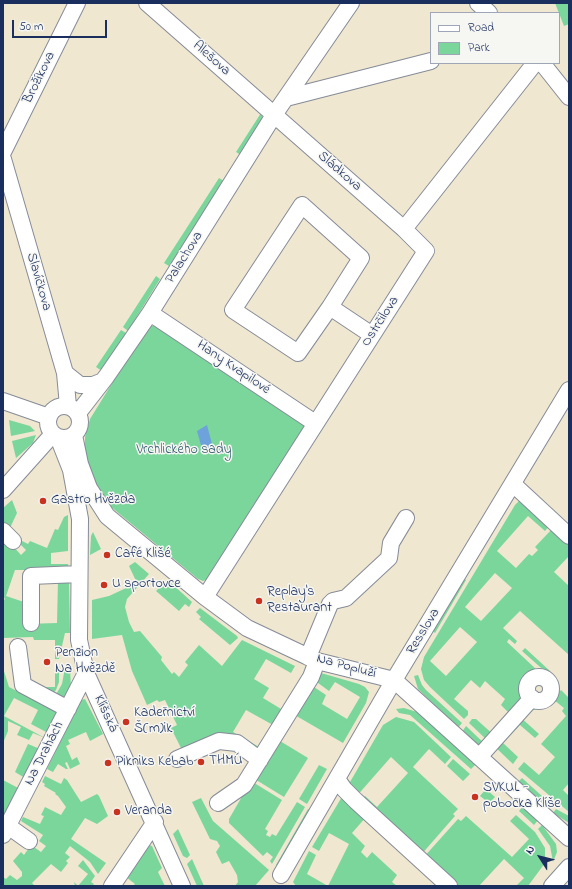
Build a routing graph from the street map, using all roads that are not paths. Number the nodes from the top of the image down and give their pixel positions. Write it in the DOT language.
graph roads {
  1 [pos="77,3"];
  2 [pos="147,3"];
  3 [pos="351,3"];
  4 [pos="478,3"];
  5 [pos="488,12"];
  6 [pos="430,61"];
  7 [pos="534,64"];
  8 [pos="543,64"];
  9 [pos="569,97"];
  10 [pos="286,98"];
  11 [pos="274,115"];
  12 [pos="3,152"];
  13 [pos="3,159"];
  14 [pos="404,229"];
  15 [pos="330,307"];
  16 [pos="150,313"];
  17 [pos="372,335"];
  18 [pos="65,373"];
  19 [pos="103,381"];
  20 [pos="569,390"];
  21 [pos="3,401"];
  22 [pos="73,409"];
  23 [pos="49,417"];
  24 [pos="315,423"];
  25 [pos="62,435"];
  26 [pos="513,484"];
  27 [pos="3,490"];
  28 [pos="108,516"];
  29 [pos="406,518"];
  30 [pos="80,520"];
  31 [pos="569,536"];
  32 [pos="79,574"];
  33 [pos="205,597"];
  34 [pos="31,623"];
  35 [pos="18,647"];
  36 [pos="313,659"];
  37 [pos="86,673"];
  38 [pos="394,680"];
  39 [pos="532,698"];
  40 [pos="68,709"];
  41 [pos="479,756"];
  42 [pos="177,759"];
  43 [pos="260,760"];
  44 [pos="337,779"];
  45 [pos="218,803"];
  46 [pos="155,822"];
  47 [pos="8,827"];
  48 [pos="29,836"];
  49 [pos="569,838"];
  50 [pos="569,867"];
  51 [pos="281,875"];
  52 [pos="112,886"];
  53 [pos="182,886"];
  54 [pos="449,886"];
  55 [pos="552,886"];
  1 -- 12 [label="street, Brožíkova"];
  2 -- 11 [label="street, Alešova"];
  3 -- 10 [label="street, Palachova"];
  4 -- 5 [label="street"];
  6 -- 10 [label="street"];
  7 -- 14 [label="street"];
  8 -- 9 [label="street"];
  10 -- 11 [label="street, Palachova"];
  11 -- 14 [label="street, Sládkova"];
  11 -- 16 [label="street, Palachova"];
  13 -- 18 [label="street, Slavíčkova"];
  14 -- 17 [label="street, Ostrčilova"];
  15 -- 15 [label="street"];
  15 -- 17 [label="street"];
  16 -- 19 [label="street, Palachova"];
  16 -- 24 [label="street, Hany Kvapilové"];
  17 -- 24 [label="street, Ostrčilova"];
  18 -- 19 [label="street"];
  18 -- 22 [label="street, Slavíčkova"];
  19 -- 22 [label="street, Palachova"];
  20 -- 26 [label="street, Resslova"];
  21 -- 23 [label="street"];
  22 -- 23 [label="street"];
  22 -- 25 [label="street"];
  23 -- 25 [label="street"];
  24 -- 33 [label="street, Ostrčilova"];
  25 -- 27 [label="street"];
  25 -- 28 [label="street, Na Popluží"];
  25 -- 30 [label="street, Klíšská"];
  26 -- 31 [label="street"];
  26 -- 38 [label="street, Resslova"];
  28 -- 30 [label="street, Na Popluží"];
  28 -- 33 [label="street, Na Popluží"];
  29 -- 36 [label="street"];
  30 -- 32 [label="street, Klíšská"];
  32 -- 34 [label="street"];
  32 -- 37 [label="street, Klíšská"];
  33 -- 36 [label="street, Na Popluží"];
  35 -- 40 [label="street"];
  36 -- 38 [label="street, Na Popluží"];
  36 -- 43 [label="street"];
  37 -- 40 [label="street, Na Drahách"];
  37 -- 46 [label="street, Klíšská"];
  38 -- 41 [label="street, Na Popluží"];
  38 -- 44 [label="street, Resslova"];
  39 -- 41 [label="street"];
  40 -- 47 [label="street, Na Drahách"];
  41 -- 49 [label="street, Na Popluží"];
  42 -- 43 [label="street"];
  43 -- 45 [label="street"];
  44 -- 51 [label="street, Resslova"];
  44 -- 54 [label="street"];
  46 -- 52 [label="street"];
  46 -- 53 [label="street, Klíšská"];
  47 -- 48 [label="street"];
  50 -- 55 [label="street"];
}
